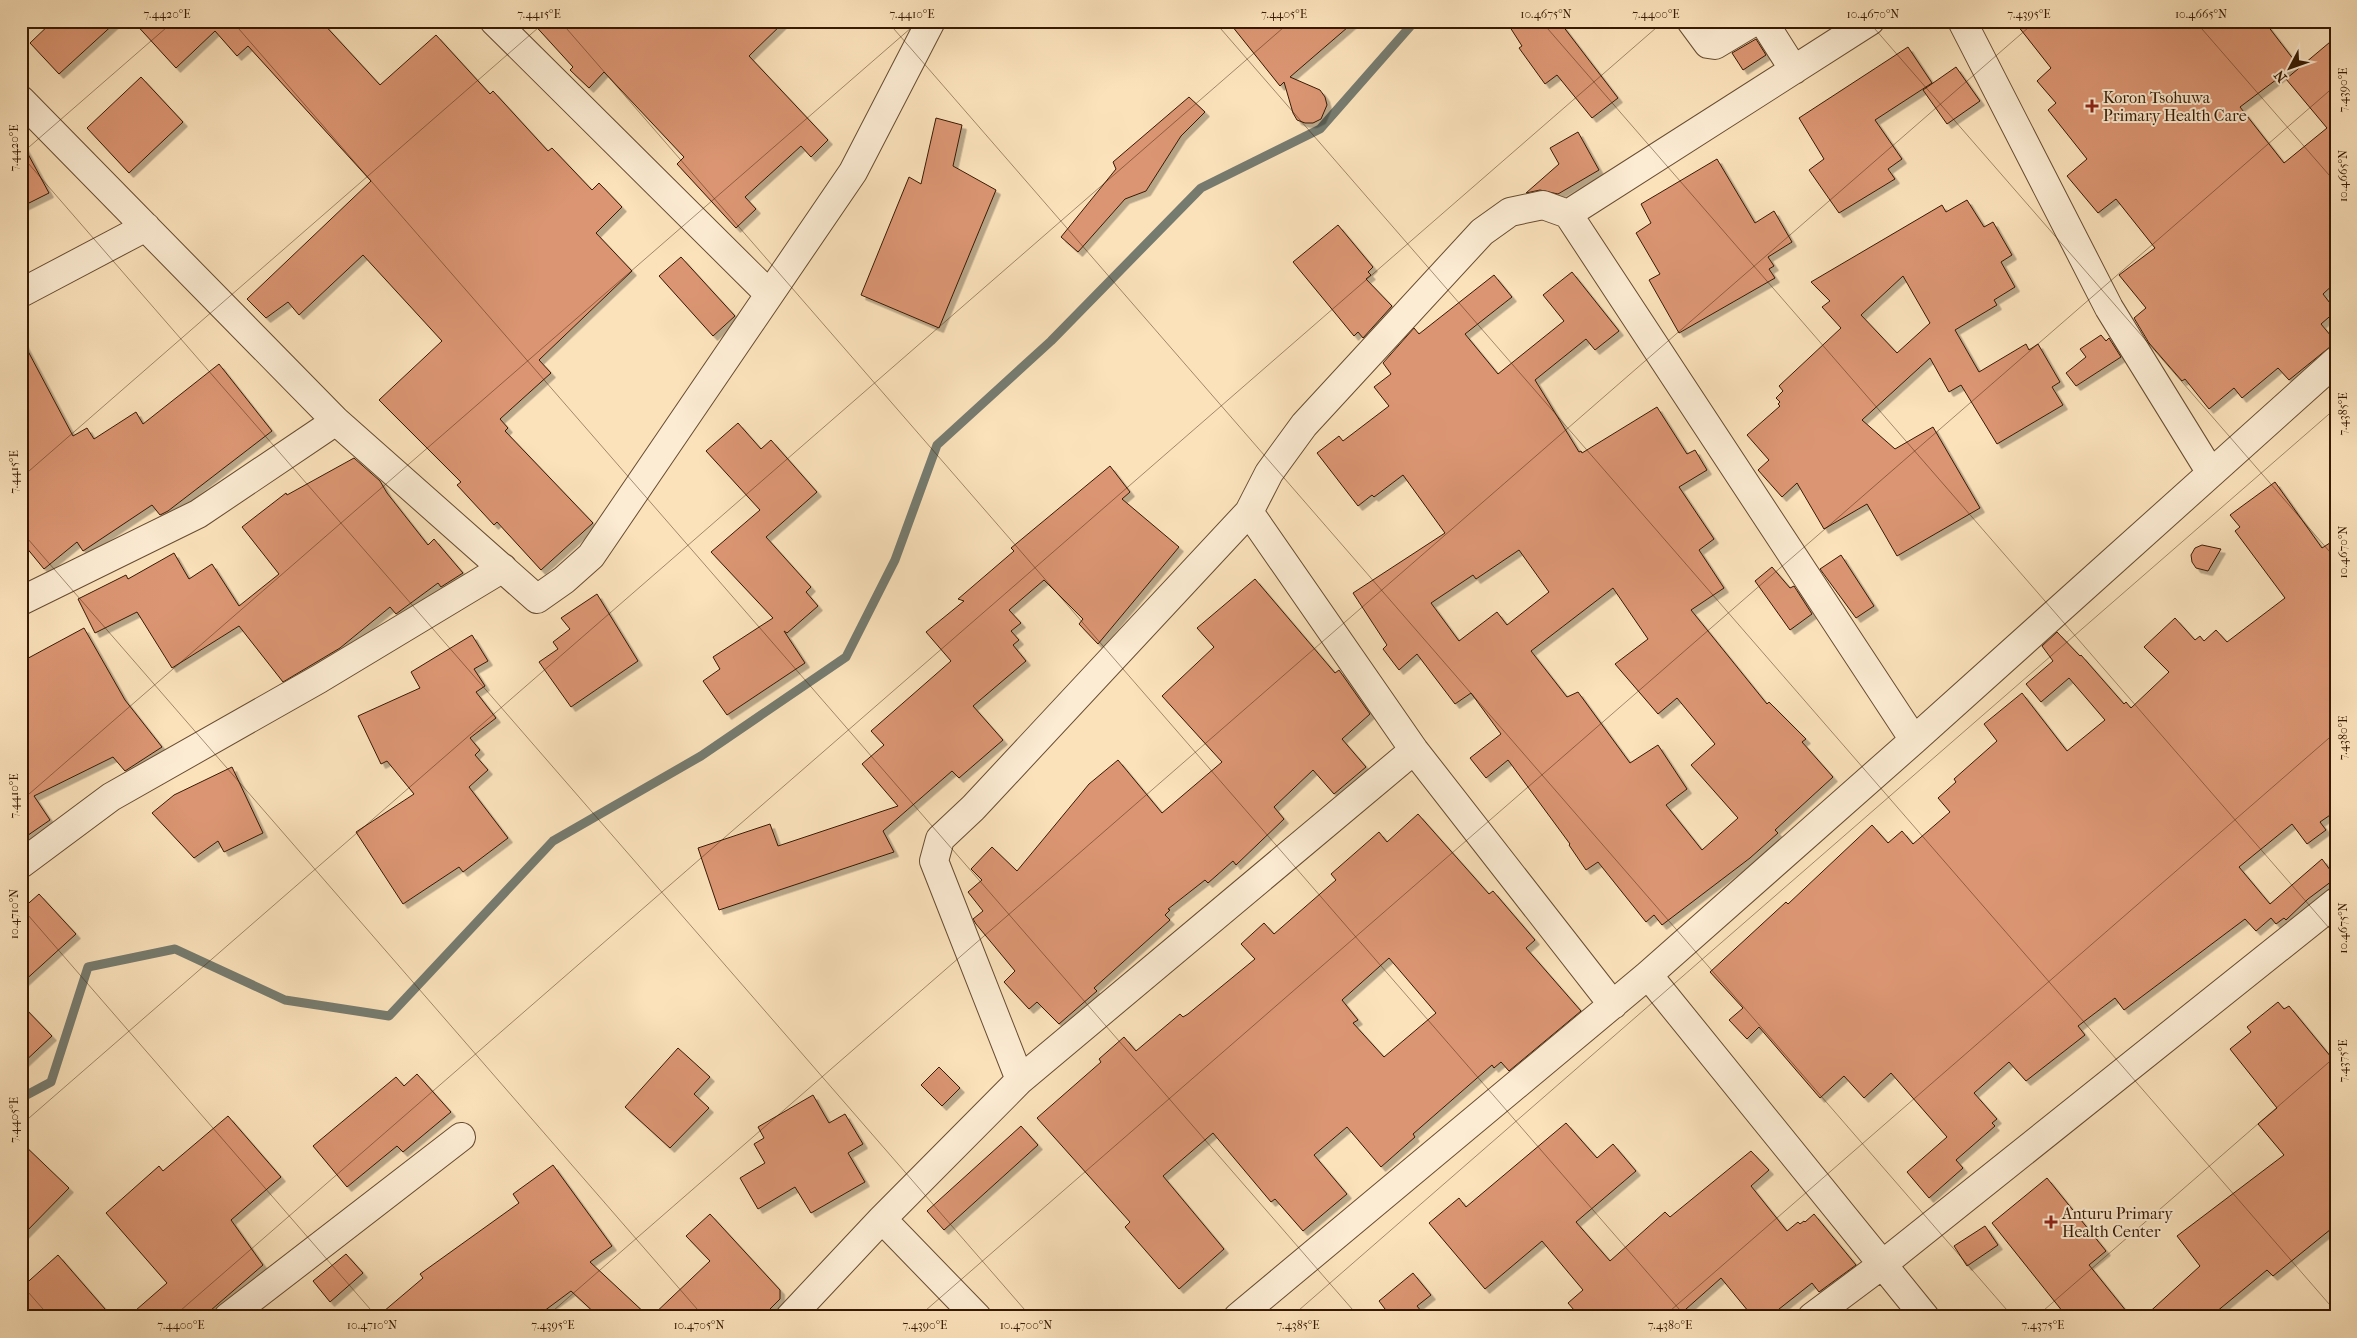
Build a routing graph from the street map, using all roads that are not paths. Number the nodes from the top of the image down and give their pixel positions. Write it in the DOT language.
graph roads {
  1 [pos="494,21"];
  2 [pos="931,21"];
  3 [pos="1691,21"];
  4 [pos="1755,21"];
  5 [pos="1763,21"];
  6 [pos="1870,21"];
  7 [pos="1962,21"];
  8 [pos="1794,70"];
  9 [pos="21,100"];
  10 [pos="1568,214"];
  11 [pos="146,227"];
  12 [pos="21,293"];
  13 [pos="769,294"];
  14 [pos="2336,361"];
  15 [pos="336,421"];
  16 [pos="2211,473"];
  17 [pos="1249,512"];
  18 [pos="502,568"];
  19 [pos="21,602"];
  20 [pos="1914,740"];
  21 [pos="1414,750"];
  22 [pos="21,864"];
  23 [pos="2336,902"];
  24 [pos="1648,975"];
  25 [pos="1612,1005"];
  26 [pos="1020,1080"];
  27 [pos="461,1137"];
  28 [pos="882,1219"];
  29 [pos="1883,1264"];
  30 [pos="228,1317"];
  31 [pos="790,1317"];
  32 [pos="977,1317"];
  33 [pos="1238,1317"];
  34 [pos="1812,1317"];
  35 [pos="1925,1317"];
  1 -- 13 [label="street"];
  2 -- 13 [label="street"];
  3 -- 4 [label="street"];
  5 -- 8 [label="street"];
  6 -- 8 [label="street"];
  7 -- 16 [label="street"];
  8 -- 10 [label="street"];
  9 -- 11 [label="street"];
  10 -- 17 [label="street"];
  10 -- 20 [label="street"];
  11 -- 12 [label="street"];
  11 -- 15 [label="street"];
  13 -- 18 [label="street"];
  14 -- 16 [label="street"];
  15 -- 18 [label="street"];
  15 -- 19 [label="street"];
  16 -- 20 [label="street"];
  17 -- 21 [label="street"];
  17 -- 26 [label="street"];
  18 -- 22 [label="street"];
  20 -- 24 [label="street"];
  21 -- 25 [label="street"];
  21 -- 26 [label="street"];
  23 -- 29 [label="street"];
  24 -- 25 [label="street"];
  24 -- 29 [label="street"];
  25 -- 33 [label="street"];
  26 -- 28 [label="street"];
  27 -- 30 [label="street"];
  28 -- 31 [label="street"];
  28 -- 32 [label="street"];
  29 -- 34 [label="street"];
  29 -- 35 [label="street"];
}
